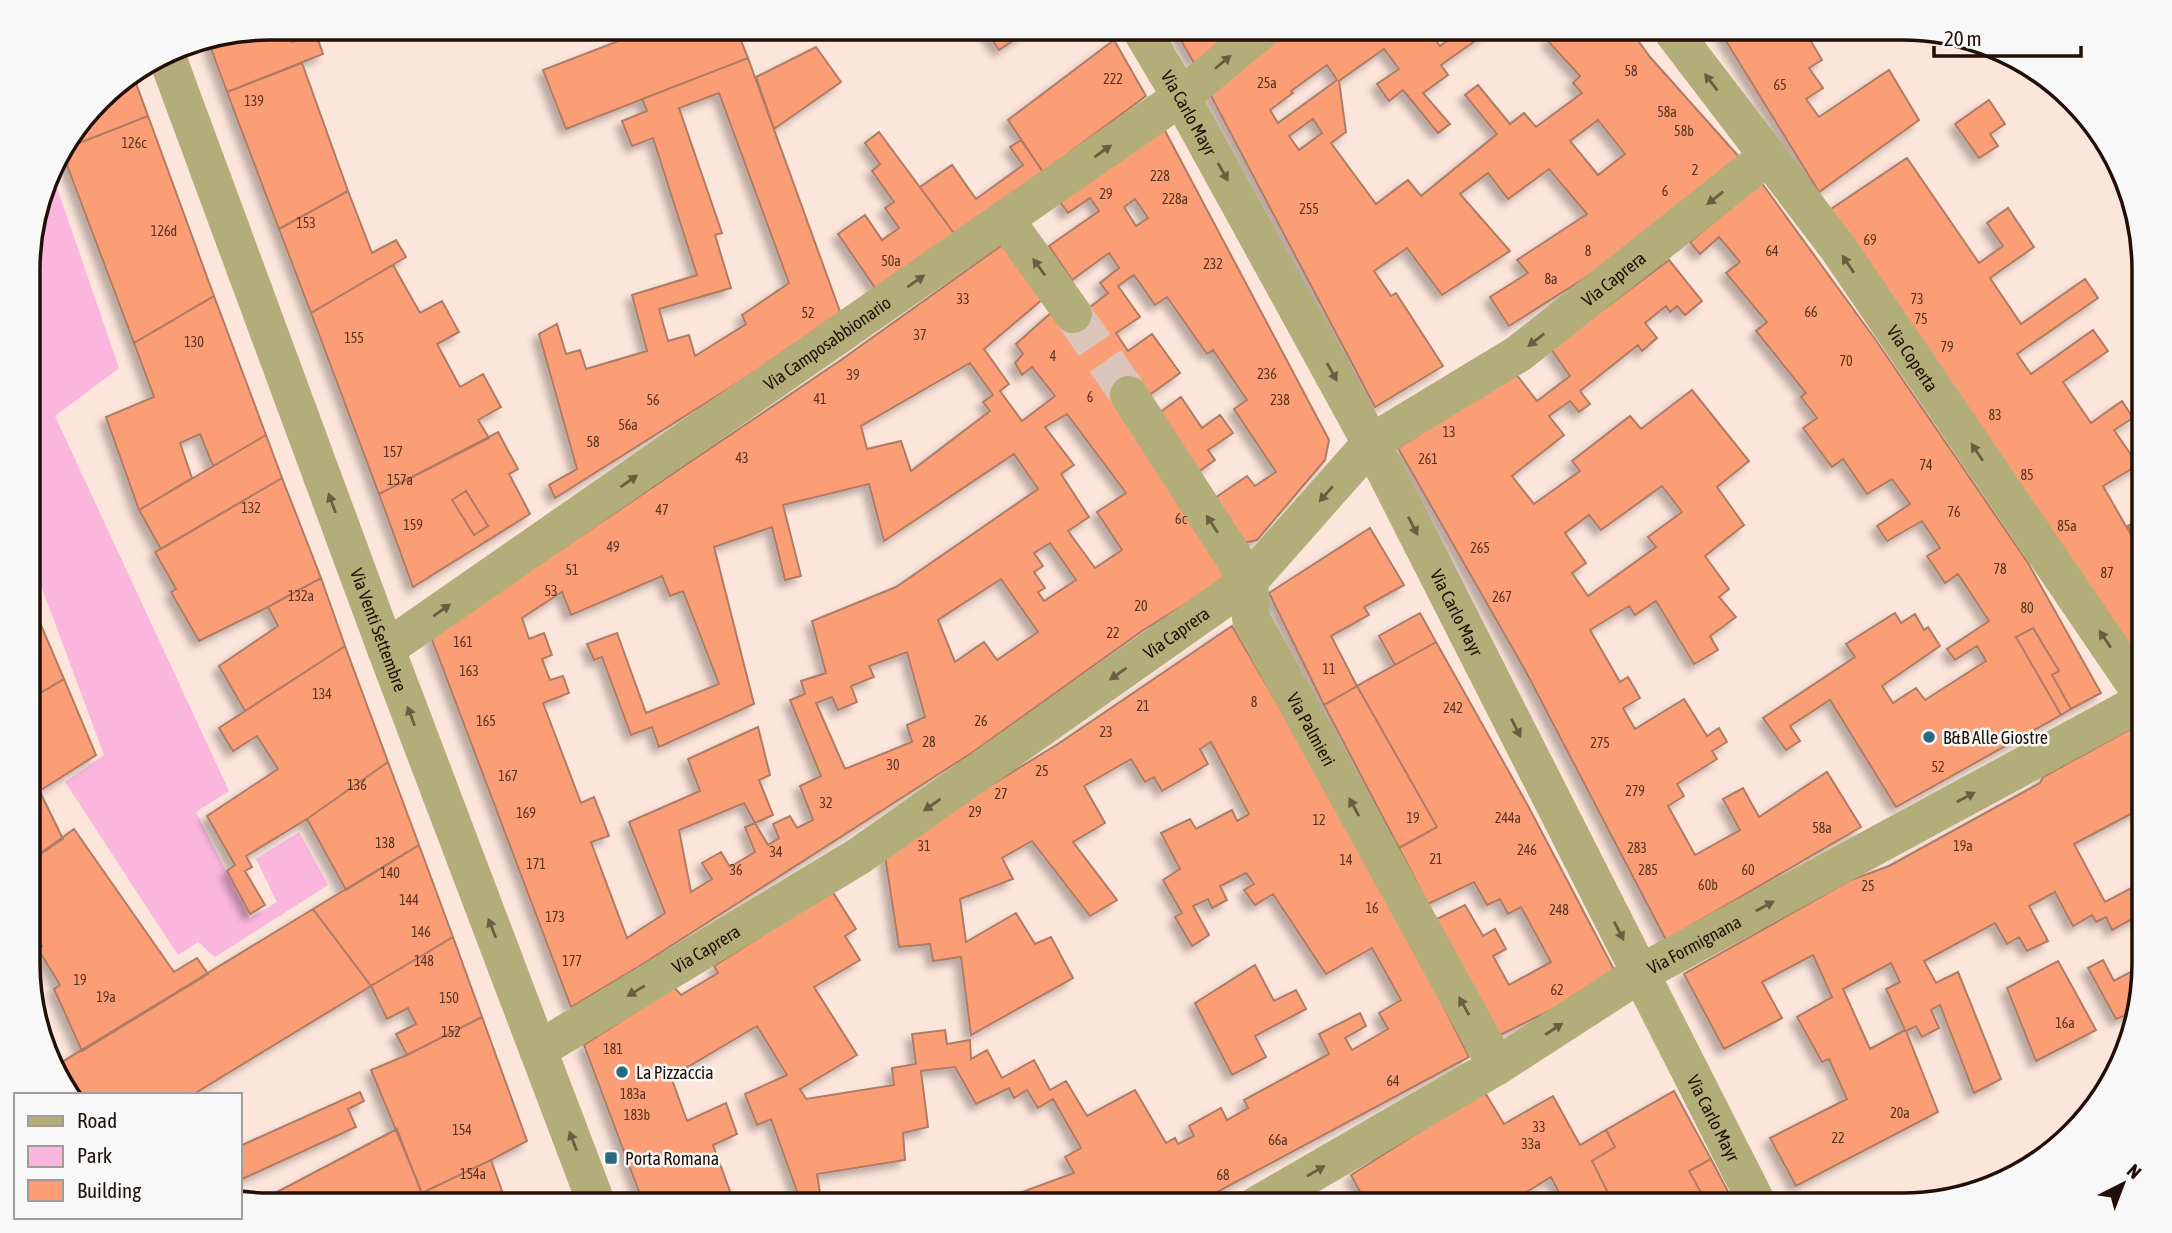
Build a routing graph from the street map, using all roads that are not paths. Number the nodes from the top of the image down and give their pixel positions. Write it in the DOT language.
graph roads {
  1 [pos="1147,40"];
  2 [pos="1249,40"];
  3 [pos="1679,40"];
  4 [pos="170,64"];
  5 [pos="1181,97"];
  6 [pos="1768,156"];
  7 [pos="1005,219"];
  8 [pos="1073,314"];
  9 [pos="1129,394"];
  10 [pos="1371,443"];
  11 [pos="1249,581"];
  12 [pos="386,649"];
  13 [pos="2131,678"];
  14 [pos="2131,708"];
  15 [pos="1641,973"];
  16 [pos="538,1050"];
  17 [pos="1497,1066"];
  18 [pos="1279,1192"];
  19 [pos="1751,1192"];
  20 [pos="592,1193"];
  1 -- 5 [label="street, Via Carlo Mayr"];
  5 -- 2 [label="street, Via Camposabbionario, one-way"];
  6 -- 3 [label="street, Via Coperta, one-way"];
  12 -- 4 [label="street, Via Venti Settembre, one-way"];
  7 -- 5 [label="street, Via Camposabbionario, one-way"];
  5 -- 10 [label="street, Via Carlo Mayr, one-way"];
  6 -- 10 [label="street, Via Caprera, one-way"];
  13 -- 6 [label="street, Via Coperta, one-way"];
  8 -- 7 [label="street, one-way"];
  12 -- 7 [label="street, Via Camposabbionario, one-way"];
  11 -- 9 [label="street, Via Palmieri, one-way"];
  10 -- 11 [label="street, Via Caprera, one-way"];
  10 -- 15 [label="street, Via Carlo Mayr, one-way"];
  11 -- 16 [label="street, Via Caprera, one-way"];
  17 -- 11 [label="street, Via Palmieri, one-way"];
  16 -- 12 [label="street, Via Venti Settembre, one-way"];
  15 -- 14 [label="street, Via Formignana, one-way"];
  17 -- 15 [label="street, Via Formignana, one-way"];
  15 -- 19 [label="street, Via Carlo Mayr"];
  20 -- 16 [label="street, Via Venti Settembre, one-way"];
  18 -- 17 [label="street, Via Formignana, one-way"];
}
